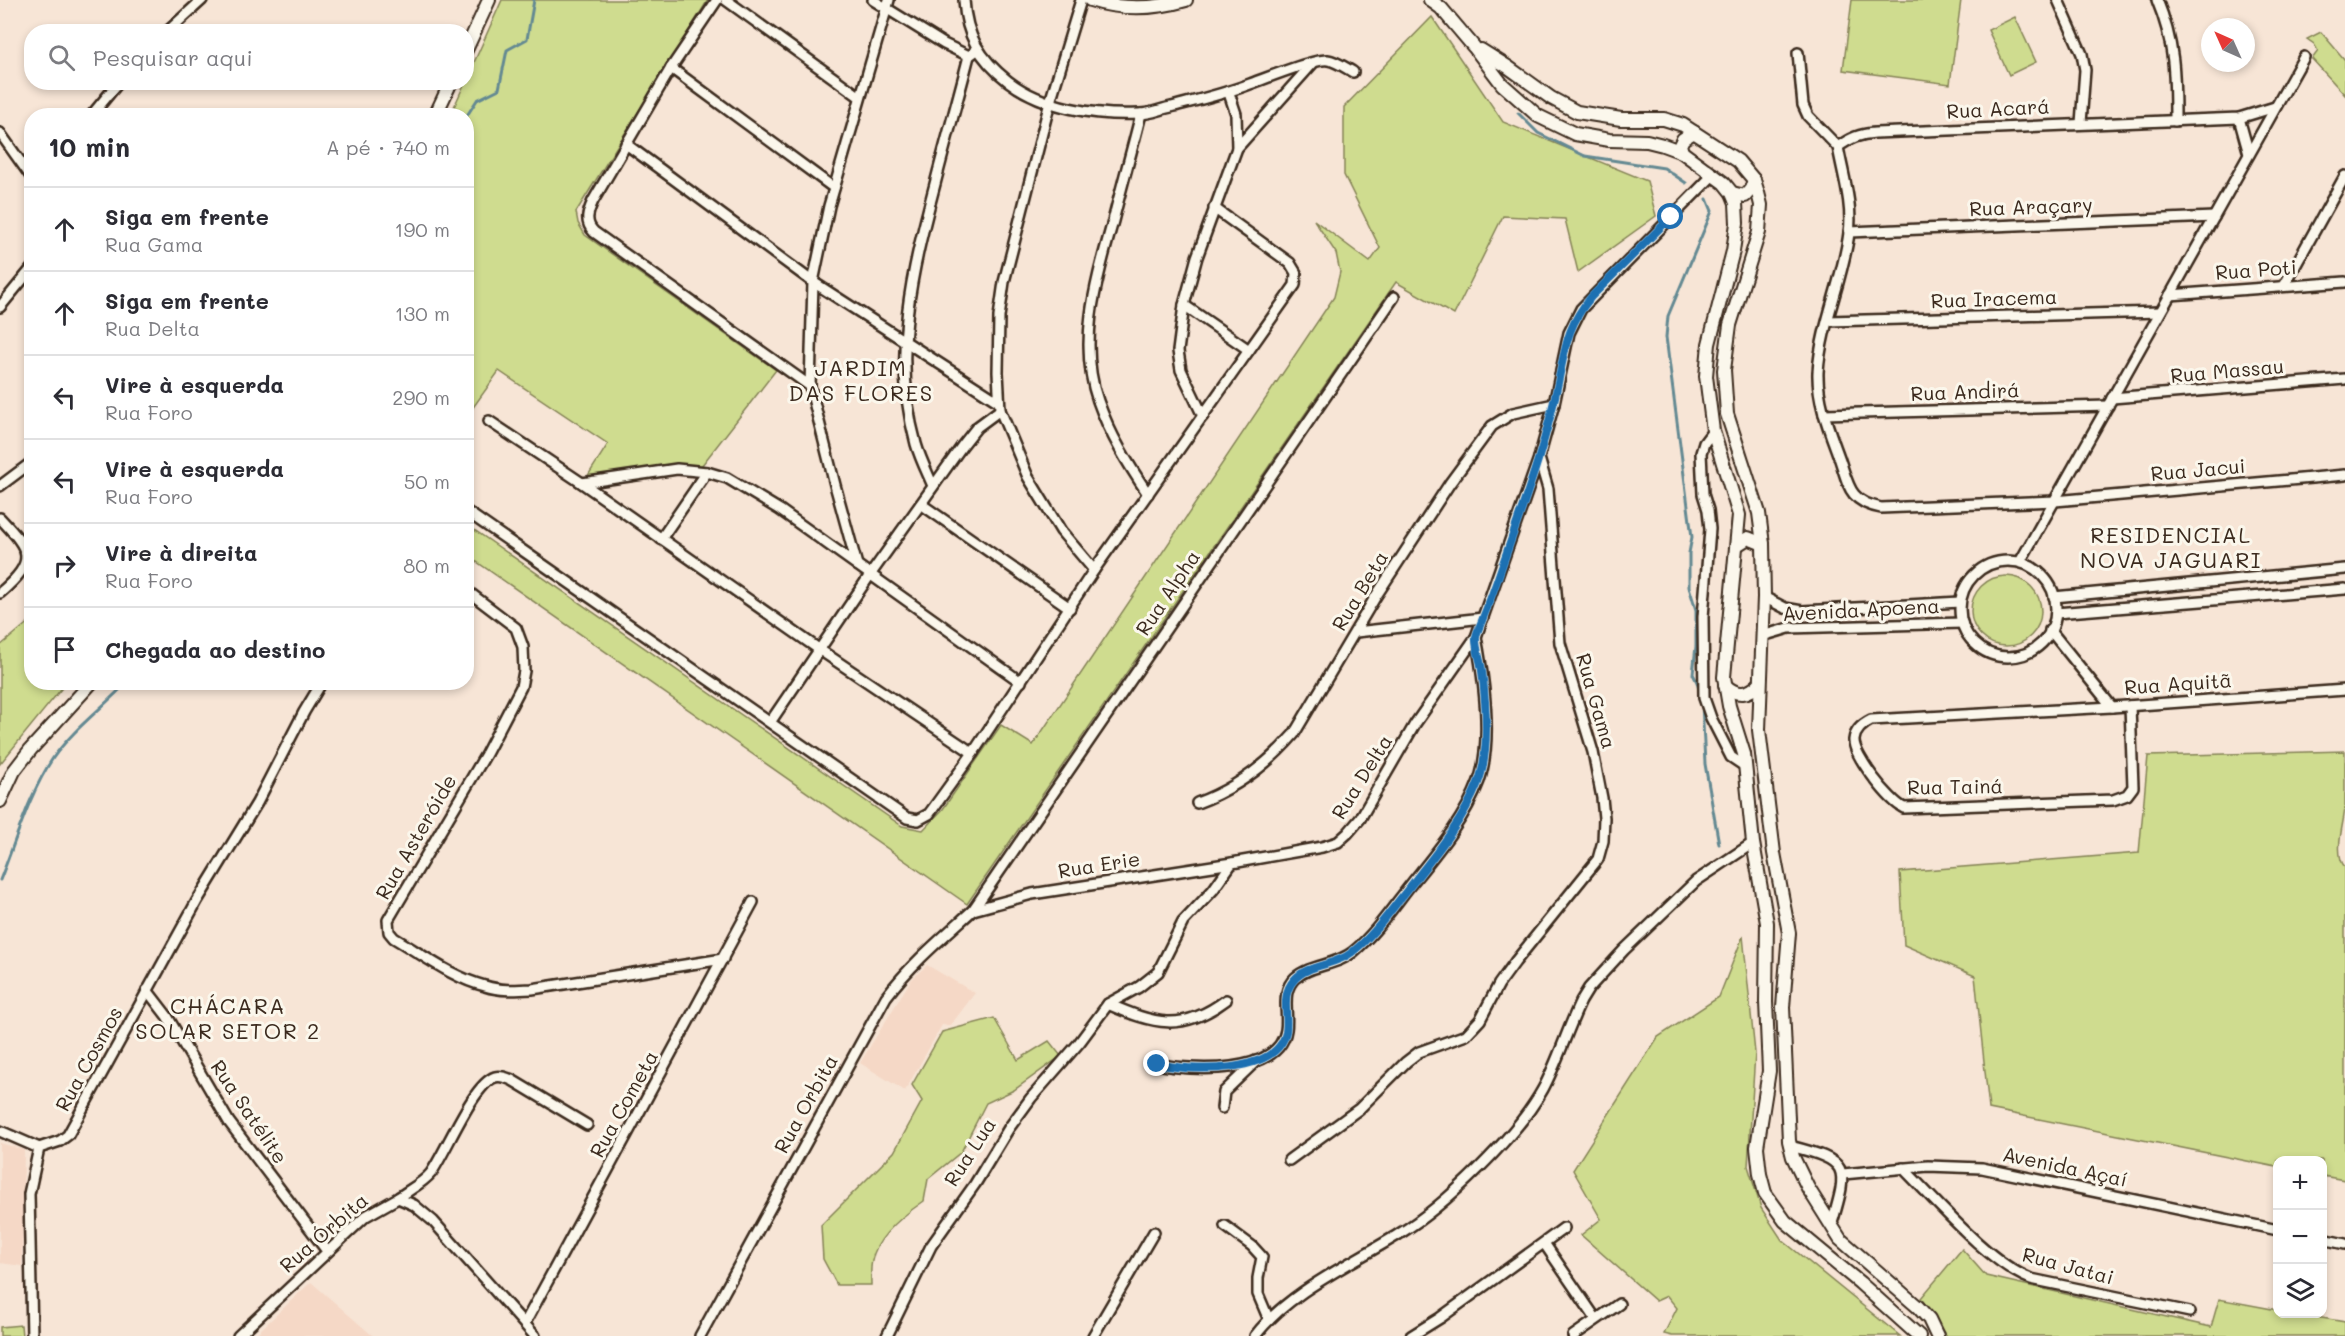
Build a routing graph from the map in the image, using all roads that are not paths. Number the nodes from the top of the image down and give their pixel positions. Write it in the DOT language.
graph roads {
  1 [pos="202,0"];
  2 [pos="489,0"];
  3 [pos="717,0"];
  4 [pos="726,0"];
  5 [pos="873,0"];
  6 [pos="964,0"];
  7 [pos="1081,0"];
  8 [pos="1090,0"];
  9 [pos="1153,0"];
  10 [pos="1186,0"];
  11 [pos="1430,0"];
  12 [pos="2058,0"];
  13 [pos="2157,0"];
  14 [pos="888,5"];
  15 [pos="1139,7"];
  16 [pos="176,24"];
  17 [pos="474,33"];
  18 [pos="1474,46"];
  19 [pos="973,53"];
  20 [pos="1798,53"];
  21 [pos="2304,57"];
  22 [pos="1312,63"];
  23 [pos="671,69"];
  24 [pos="1353,72"];
  25 [pos="112,90"];
  26 [pos="447,90"];
  27 [pos="1229,93"];
  28 [pos="860,97"];
  29 [pos="1050,102"];
  30 [pos="2275,107"];
  31 [pos="97,108"];
  32 [pos="439,108"];
  33 [pos="1141,114"];
  34 [pos="2239,118"];
  35 [pos="2175,121"];
  36 [pos="2081,123"];
  37 [pos="1694,132"];
  38 [pos="0,133"];
  39 [pos="626,144"];
  40 [pos="1838,147"];
  41 [pos="1237,148"];
  42 [pos="1682,152"];
  43 [pos="2249,154"];
  44 [pos="24,167"];
  45 [pos="1714,174"];
  46 [pos="2345,176"];
  47 [pos="1754,180"];
  48 [pos="834,188"];
  49 [pos="1732,193"];
  50 [pos="1215,208"];
  51 [pos="2214,217"];
  52 [pos="1849,232"];
  53 [pos="24,278"];
  54 [pos="813,282"];
  55 [pos="2345,282"];
  56 [pos="2284,286"];
  57 [pos="2170,295"];
  58 [pos="1394,297"];
  59 [pos="1184,305"];
  60 [pos="0,307"];
  61 [pos="2160,312"];
  62 [pos="1828,321"];
  63 [pos="905,340"];
  64 [pos="1249,350"];
  65 [pos="2345,379"];
  66 [pos="810,386"];
  67 [pos="2110,402"];
  68 [pos="1554,404"];
  69 [pos="1000,406"];
  70 [pos="1824,414"];
  71 [pos="1203,416"];
  72 [pos="489,421"];
  73 [pos="1713,431"];
  74 [pos="1539,458"];
  75 [pos="24,468"];
  76 [pos="708,472"];
  77 [pos="2345,475"];
  78 [pos="582,483"];
  79 [pos="0,486"];
  80 [pos="933,486"];
  81 [pos="1148,494"];
  82 [pos="2055,501"];
  83 [pos="921,504"];
  84 [pos="474,517"];
  85 [pos="0,518"];
  86 [pos="661,539"];
  87 [pos="1763,544"];
  88 [pos="1737,545"];
  89 [pos="24,549"];
  90 [pos="2020,562"];
  91 [pos="24,565"];
  92 [pos="857,565"];
  93 [pos="2345,569"];
  94 [pos="1094,570"];
  95 [pos="870,575"];
  96 [pos="2252,578"];
  97 [pos="2345,589"];
  98 [pos="0,592"];
  99 [pos="474,596"];
  100 [pos="1764,597"];
  101 [pos="2054,597"];
  102 [pos="2253,597"];
  103 [pos="1960,602"];
  104 [pos="1070,608"];
  105 [pos="2056,613"];
  106 [pos="1484,618"];
  107 [pos="1962,623"];
  108 [pos="2050,630"];
  109 [pos="1356,632"];
  110 [pos="1762,636"];
  111 [pos="1476,637"];
  112 [pos="820,650"];
  113 [pos="1021,682"];
  114 [pos="1760,683"];
  115 [pos="1725,685"];
  116 [pos="85,690"];
  117 [pos="317,690"];
  118 [pos="2345,690"];
  119 [pos="2130,706"];
  120 [pos="2112,707"];
  121 [pos="771,721"];
  122 [pos="973,753"];
  123 [pos="1746,767"];
  124 [pos="0,801"];
  125 [pos="1197,803"];
  126 [pos="1753,843"];
  127 [pos="1232,863"];
  128 [pos="753,902"];
  129 [pos="973,910"];
  130 [pos="1787,920"];
  131 [pos="1767,923"];
  132 [pos="723,959"];
  133 [pos="147,990"];
  134 [pos="1226,1000"];
  135 [pos="1108,1004"];
  136 [pos="1257,1060"];
  137 [pos="1157,1064"];
  138 [pos="1222,1108"];
  139 [pos="586,1125"];
  140 [pos="0,1131"];
  141 [pos="1790,1146"];
  142 [pos="39,1148"];
  143 [pos="1289,1160"];
  144 [pos="1903,1168"];
  145 [pos="1843,1174"];
  146 [pos="398,1198"];
  147 [pos="1785,1221"];
  148 [pos="1832,1223"];
  149 [pos="1225,1226"];
  150 [pos="1564,1228"];
  151 [pos="2273,1229"];
  152 [pos="1154,1232"];
  153 [pos="1840,1239"];
  154 [pos="2327,1240"];
  155 [pos="1544,1243"];
  156 [pos="2345,1244"];
  157 [pos="327,1251"];
  158 [pos="1619,1304"];
  159 [pos="2190,1312"];
  160 [pos="1596,1319"];
  161 [pos="1269,1320"];
  162 [pos="525,1323"];
  163 [pos="1414,1335"];
  164 [pos="32,1336"];
  165 [pos="238,1336"];
  166 [pos="535,1336"];
  167 [pos="700,1336"];
  168 [pos="887,1336"];
  169 [pos="1094,1336"];
  170 [pos="1255,1336"];
  171 [pos="1573,1336"];
  172 [pos="1919,1336"];
  173 [pos="1937,1336"];
  1 -- 16 [label="street"];
  2 -- 17 [label="main road"];
  3 -- 23 [label="street"];
  4 -- 28 [label="street"];
  5 -- 14 [label="street"];
  6 -- 19 [label="street"];
  7 -- 29 [label="street"];
  8 -- 15 [label="main road"];
  9 -- 15 [label="main road"];
  10 -- 15 [label="main road"];
  11 -- 18 [label="main road"];
  12 -- 36 [label="street"];
  13 -- 35 [label="street"];
  14 -- 19 [label="street"];
  14 -- 28 [label="street"];
  18 -- 37 [label="main road"];
  18 -- 42 [label="main road"];
  19 -- 29 [label="street"];
  19 -- 63 [label="street"];
  20 -- 40 [label="street"];
  21 -- 30 [label="street"];
  22 -- 24 [label="street"];
  22 -- 27 [label="street"];
  22 -- 41 [label="street"];
  23 -- 39 [label="street"];
  23 -- 48 [label="street"];
  25 -- 31 [label="street"];
  26 -- 32 [label="main road"];
  27 -- 33 [label="street"];
  27 -- 41 [label="street"];
  28 -- 48 [label="street"];
  29 -- 33 [label="street"];
  29 -- 69 [label="street"];
  30 -- 34 [label="street, Rua Acará"];
  30 -- 43 [label="street"];
  33 -- 81 [label="street"];
  34 -- 35 [label="street, Rua Acará"];
  34 -- 43 [label="street"];
  35 -- 36 [label="street, Rua Acará"];
  36 -- 40 [label="street, Rua Acará"];
  37 -- 42 [label="main road"];
  37 -- 47 [label="main road"];
  38 -- 44 [label="street"];
  39 -- 54 [label="street"];
  39 -- 66 [label="street"];
  40 -- 52 [label="street"];
  41 -- 50 [label="street"];
  42 -- 45 [label="main road"];
  43 -- 51 [label="street"];
  45 -- 49 [label="main road"];
  45 -- 68 [label="street"];
  46 -- 56 [label="street"];
  47 -- 49 [label="main road"];
  47 -- 87 [label="main road"];
  48 -- 54 [label="street"];
  49 -- 73 [label="main road"];
  50 -- 59 [label="street"];
  50 -- 64 [label="street"];
  51 -- 52 [label="street, Rua Araçary"];
  51 -- 57 [label="street"];
  52 -- 62 [label="street"];
  53 -- 60 [label="street"];
  54 -- 63 [label="street"];
  54 -- 66 [label="street"];
  55 -- 56 [label="street, Rua Poti"];
  56 -- 57 [label="street, Rua Poti"];
  57 -- 61 [label="street"];
  58 -- 129 [label="street, Rua Alpha"];
  59 -- 64 [label="street"];
  59 -- 71 [label="street"];
  61 -- 62 [label="street, Rua Iracema"];
  61 -- 67 [label="street"];
  62 -- 70 [label="street"];
  63 -- 69 [label="street"];
  63 -- 80 [label="street"];
  64 -- 71 [label="street"];
  65 -- 67 [label="street, Rua Massau"];
  66 -- 92 [label="street"];
  67 -- 70 [label="street, Rua Andirá"];
  67 -- 82 [label="street"];
  68 -- 74 [label="street"];
  68 -- 109 [label="street, Rua Beta"];
  69 -- 80 [label="street"];
  69 -- 94 [label="street"];
  70 -- 82 [label="street"];
  71 -- 81 [label="street"];
  72 -- 78 [label="street"];
  73 -- 88 [label="main road"];
  73 -- 123 [label="street"];
  74 -- 106 [label="street, Rua Delta"];
  74 -- 143 [label="street, Rua Gama"];
  75 -- 79 [label="street"];
  76 -- 78 [label="street"];
  76 -- 86 [label="street"];
  76 -- 92 [label="street"];
  77 -- 82 [label="street, Rua Jacui"];
  78 -- 86 [label="street"];
  80 -- 83 [label="street"];
  81 -- 94 [label="street"];
  82 -- 90 [label="street"];
  83 -- 95 [label="street"];
  83 -- 104 [label="street"];
  84 -- 121 [label="street"];
  85 -- 89 [label="street"];
  86 -- 112 [label="street"];
  87 -- 88 [label="main road"];
  87 -- 100 [label="main road"];
  88 -- 115 [label="main road"];
  90 -- 101 [label="street"];
  90 -- 103 [label="street"];
  91 -- 98 [label="street"];
  92 -- 95 [label="street"];
  93 -- 96 [label="street"];
  94 -- 104 [label="street"];
  95 -- 112 [label="street"];
  95 -- 113 [label="street"];
  96 -- 101 [label="street"];
  96 -- 102 [label="street"];
  97 -- 102 [label="street"];
  99 -- 132 [label="street, Rua Asteróide"];
  100 -- 103 [label="street, Avenida Apoena"];
  100 -- 110 [label="main road"];
  101 -- 105 [label="street"];
  102 -- 105 [label="street"];
  103 -- 107 [label="street"];
  104 -- 113 [label="street"];
  105 -- 108 [label="street"];
  106 -- 109 [label="street"];
  106 -- 111 [label="street, Rua Delta"];
  107 -- 108 [label="street"];
  107 -- 110 [label="street, Avenida Apoena"];
  108 -- 120 [label="street, Rua Aquitã"];
  109 -- 125 [label="street, Rua Beta"];
  110 -- 114 [label="main road"];
  111 -- 127 [label="street, Rua Delta"];
  111 -- 136 [label="street"];
  112 -- 121 [label="street"];
  112 -- 122 [label="street"];
  113 -- 122 [label="street"];
  114 -- 115 [label="main road"];
  114 -- 130 [label="main road"];
  115 -- 123 [label="main road"];
  116 -- 124 [label="main road"];
  117 -- 133 [label="street, Rua Cosmos"];
  118 -- 119 [label="street, Rua Aquitã"];
  119 -- 120 [label="street, Rua Aquitã"];
  119 -- 120 [label="street, Rua Tainá"];
  121 -- 122 [label="street"];
  123 -- 126 [label="main road"];
  126 -- 131 [label="main road"];
  126 -- 161 [label="street"];
  127 -- 129 [label="street, Rua Erie"];
  127 -- 135 [label="street"];
  128 -- 132 [label="street, Rua Cometa"];
  129 -- 167 [label="street, Rua Orbita"];
  130 -- 131 [label="main road"];
  130 -- 141 [label="main road"];
  131 -- 147 [label="main road"];
  132 -- 162 [label="street, Rua Cometa"];
  133 -- 142 [label="street, Rua Cosmos"];
  133 -- 157 [label="street, Rua Satélite"];
  134 -- 135 [label="street"];
  135 -- 168 [label="street, Rua Lua"];
  136 -- 137 [label="street"];
  136 -- 138 [label="street"];
  139 -- 146 [label="street"];
  140 -- 142 [label="street"];
  141 -- 145 [label="street"];
  141 -- 148 [label="main road"];
  142 -- 164 [label="street"];
  144 -- 145 [label="street, Avenida Açaí"];
  144 -- 151 [label="street, Avenida Açaí"];
  144 -- 159 [label="street, Rua Jatai"];
  145 -- 148 [label="street"];
  146 -- 157 [label="street, Rua Órbita"];
  146 -- 162 [label="street, Rua Órbita"];
  147 -- 153 [label="main road"];
  147 -- 172 [label="main road"];
  148 -- 153 [label="main road"];
  149 -- 161 [label="street"];
  150 -- 155 [label="street"];
  152 -- 169 [label="street"];
  153 -- 173 [label="main road"];
  154 -- 156 [label="street"];
  155 -- 160 [label="street"];
  155 -- 163 [label="street"];
  157 -- 165 [label="street, Rua Órbita"];
  158 -- 160 [label="street"];
  160 -- 171 [label="street"];
  161 -- 170 [label="street"];
  162 -- 166 [label="street, Rua Órbita"];
}
